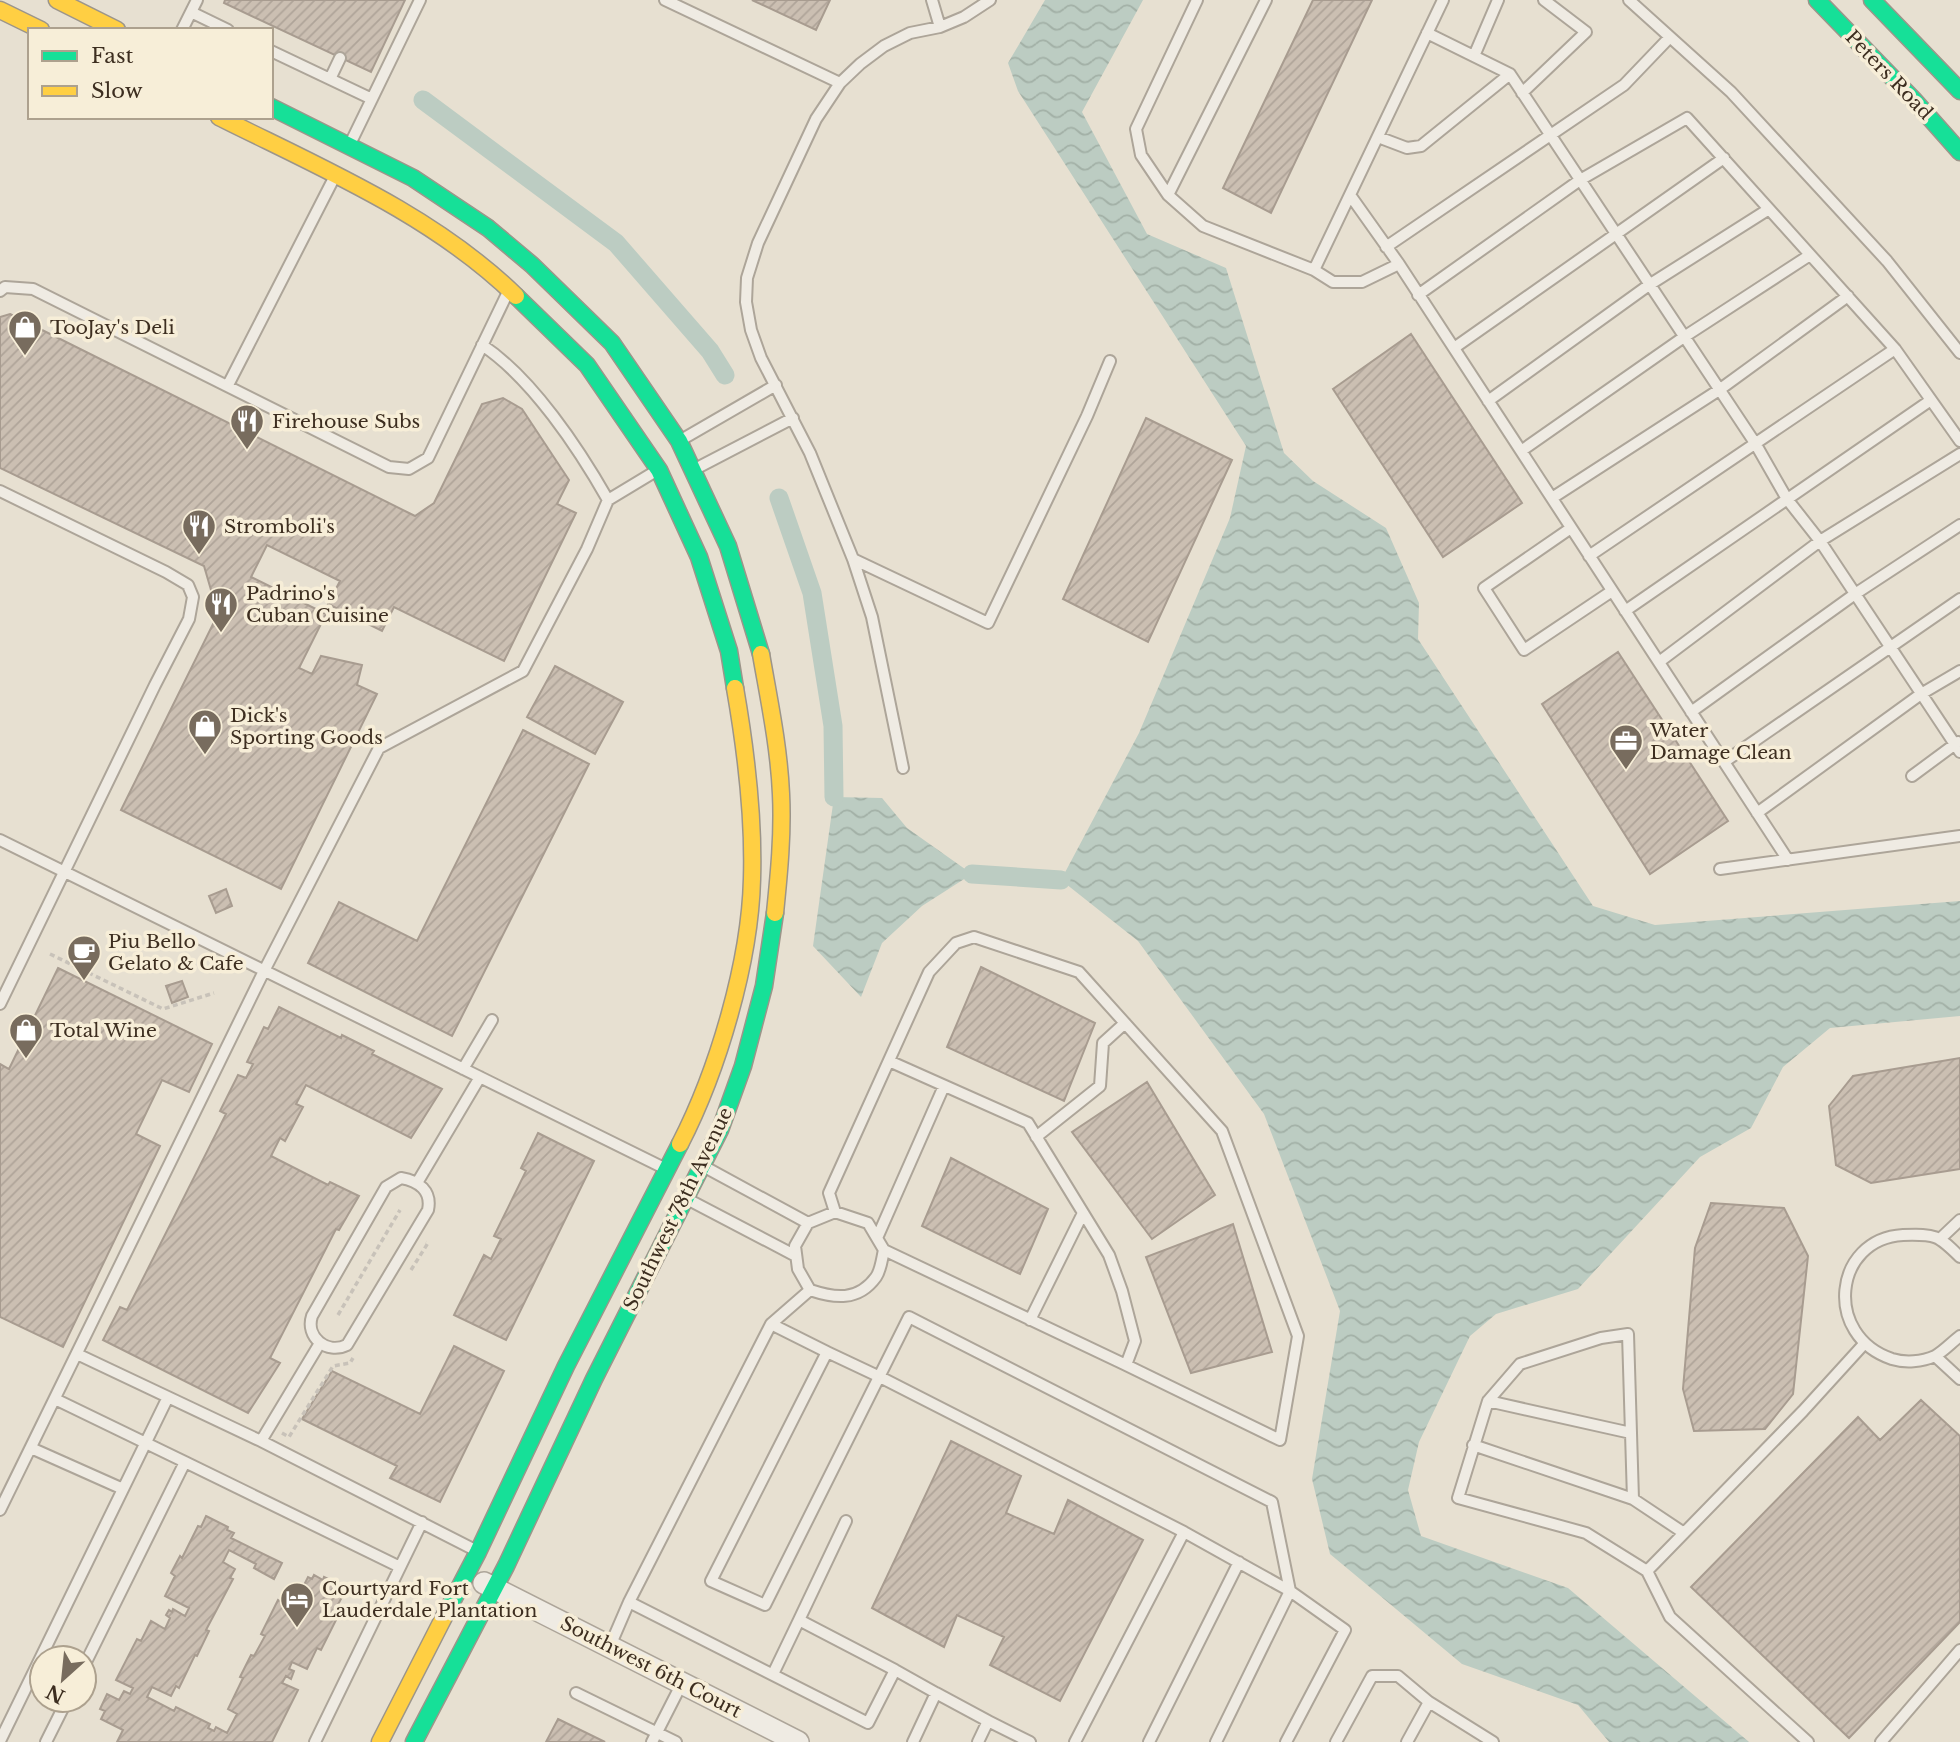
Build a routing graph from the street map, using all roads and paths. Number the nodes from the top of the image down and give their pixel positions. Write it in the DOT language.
graph roads {
  1 [pos="57,0"];
  2 [pos="197,0"];
  3 [pos="419,0"];
  4 [pos="665,0"];
  5 [pos="932,0"];
  6 [pos="990,0"];
  7 [pos="1197,0"];
  8 [pos="1266,0"];
  9 [pos="1443,0"];
  10 [pos="1498,0"];
  11 [pos="1544,0"];
  12 [pos="1629,0"];
  13 [pos="1816,0"];
  14 [pos="1872,0"];
  15 [pos="0,9"];
  16 [pos="191,12"];
  17 [pos="940,27"];
  18 [pos="37,28"];
  19 [pos="113,28"];
  20 [pos="183,28"];
  21 [pos="224,28"];
  22 [pos="1427,33"];
  23 [pos="1670,37"];
  24 [pos="273,52"];
  25 [pos="1474,56"];
  26 [pos="340,58"];
  27 [pos="1510,74"];
  28 [pos="330,79"];
  29 [pos="840,83"];
  30 [pos="1960,91"];
  31 [pos="1522,93"];
  32 [pos="372,99"];
  33 [pos="273,108"];
  34 [pos="225,119"];
  35 [pos="1551,136"];
  36 [pos="1378,137"];
  37 [pos="1960,152"];
  38 [pos="1724,159"];
  39 [pos="343,160"];
  40 [pos="1580,180"];
  41 [pos="1168,195"];
  42 [pos="1350,195"];
  43 [pos="1769,209"];
  44 [pos="1616,235"];
  45 [pos="1386,247"];
  46 [pos="1810,255"];
  47 [pos="1399,264"];
  48 [pos="1314,270"];
  49 [pos="1649,285"];
  50 [pos="509,289"];
  51 [pos="0,291"];
  52 [pos="1419,295"];
  53 [pos="1848,296"];
  54 [pos="1684,337"];
  55 [pos="482,345"];
  56 [pos="1454,348"];
  57 [pos="1895,349"];
  58 [pos="1960,353"];
  59 [pos="1110,361"];
  60 [pos="229,385"];
  61 [pos="776,385"];
  62 [pos="1720,390"];
  63 [pos="1931,400"];
  64 [pos="1488,401"];
  65 [pos="793,418"];
  66 [pos="1960,441"];
  67 [pos="1755,443"];
  68 [pos="1521,451"];
  69 [pos="1960,454"];
  70 [pos="674,462"];
  71 [pos="0,491"];
  72 [pos="1552,498"];
  73 [pos="1787,499"];
  74 [pos="608,500"];
  75 [pos="1960,525"];
  76 [pos="1571,528"];
  77 [pos="1819,541"];
  78 [pos="1589,556"];
  79 [pos="853,559"];
  80 [pos="1612,591"];
  81 [pos="1855,594"];
  82 [pos="1960,599"];
  83 [pos="1625,611"];
  84 [pos="1889,646"];
  85 [pos="1658,662"];
  86 [pos="1960,671"];
  87 [pos="1921,694"];
  88 [pos="1691,712"];
  89 [pos="1958,746"];
  90 [pos="1724,762"];
  91 [pos="904,768"];
  92 [pos="1912,776"];
  93 [pos="1757,813"];
  94 [pos="1960,836"];
  95 [pos="0,840"];
  96 [pos="1788,860"];
  97 [pos="1720,869"];
  98 [pos="65,873"];
  99 [pos="51,954"];
  100 [pos="264,971"];
  101 [pos="214,993"];
  102 [pos="0,1004"];
  103 [pos="492,1020"];
  104 [pos="1125,1023"];
  105 [pos="889,1061"];
  106 [pos="463,1069"];
  107 [pos="480,1077"];
  108 [pos="944,1086"];
  109 [pos="685,1133"];
  110 [pos="1036,1137"];
  111 [pos="703,1166"];
  112 [pos="666,1169"];
  113 [pos="417,1183"];
  114 [pos="686,1198"];
  115 [pos="400,1210"];
  116 [pos="835,1212"];
  117 [pos="1083,1213"];
  118 [pos="1960,1220"];
  119 [pos="808,1223"];
  120 [pos="669,1232"];
  121 [pos="877,1238"];
  122 [pos="1941,1238"];
  123 [pos="884,1250"];
  124 [pos="796,1256"];
  125 [pos="1960,1257"];
  126 [pos="810,1290"];
  127 [pos="345,1304"];
  128 [pos="355,1310"];
  129 [pos="338,1315"];
  130 [pos="1030,1320"];
  131 [pos="771,1324"];
  132 [pos="1960,1336"];
  133 [pos="320,1343"];
  134 [pos="1864,1344"];
  135 [pos="827,1352"];
  136 [pos="78,1354"];
  137 [pos="1935,1356"];
  138 [pos="1126,1365"];
  139 [pos="880,1377"];
  140 [pos="1960,1379"];
  141 [pos="168,1397"];
  142 [pos="55,1399"];
  143 [pos="1488,1401"];
  144 [pos="1631,1433"];
  145 [pos="261,1441"];
  146 [pos="145,1443"];
  147 [pos="1473,1445"];
  148 [pos="31,1448"];
  149 [pos="185,1462"];
  150 [pos="123,1489"];
  151 [pos="1633,1499"];
  152 [pos="0,1510"];
  153 [pos="846,1521"];
  154 [pos="422,1522"];
  155 [pos="1184,1532"];
  156 [pos="1684,1533"];
  157 [pos="492,1559"];
  158 [pos="1239,1563"];
  159 [pos="400,1567"];
  160 [pos="1647,1571"];
  161 [pos="466,1574"];
  162 [pos="494,1588"];
  163 [pos="1290,1591"];
  164 [pos="629,1602"];
  165 [pos="799,1620"];
  166 [pos="95,1644"];
  167 [pos="610,1646"];
  168 [pos="1960,1650"];
  169 [pos="895,1670"];
  170 [pos="773,1674"];
  171 [pos="682,1683"];
  172 [pos="576,1693"];
  173 [pos="936,1693"];
  174 [pos="1429,1702"];
  175 [pos="60,1714"];
  176 [pos="988,1721"];
  177 [pos="654,1737"];
  178 [pos="0,1741"];
  179 [pos="46,1742"];
  180 [pos="315,1742"];
  181 [pos="380,1742"];
  182 [pos="414,1742"];
  183 [pos="676,1742"];
  184 [pos="798,1742"];
  185 [pos="913,1742"];
  186 [pos="978,1742"];
  187 [pos="1030,1742"];
  188 [pos="1075,1742"];
  189 [pos="1149,1742"];
  190 [pos="1216,1742"];
  191 [pos="1286,1742"];
  192 [pos="1336,1742"];
  193 [pos="1407,1742"];
  194 [pos="1493,1742"];
  195 [pos="1808,1742"];
  196 [pos="1881,1742"];
  1 -- 19 [label="street"];
  2 -- 16 [label="lane"];
  3 -- 32 [label="lane"];
  4 -- 29 [label="lane"];
  5 -- 17 [label="lane"];
  6 -- 17 [label="lane"];
  7 -- 41 [label="lane"];
  8 -- 41 [label="lane"];
  9 -- 22 [label="lane"];
  10 -- 25 [label="lane"];
  11 -- 31 [label="lane"];
  12 -- 23 [label="lane"];
  13 -- 37 [label="street, Peters Road"];
  14 -- 30 [label="street, Peters Road"];
  15 -- 18 [label="street"];
  16 -- 20 [label="lane"];
  16 -- 21 [label="lane"];
  17 -- 29 [label="lane"];
  22 -- 25 [label="lane"];
  22 -- 36 [label="lane"];
  23 -- 35 [label="lane"];
  23 -- 58 [label="lane"];
  24 -- 28 [label="lane"];
  25 -- 27 [label="lane"];
  26 -- 28 [label="lane"];
  27 -- 31 [label="lane"];
  27 -- 36 [label="lane"];
  28 -- 32 [label="lane"];
  29 -- 61 [label="lane"];
  31 -- 35 [label="lane"];
  32 -- 39 [label="lane"];
  33 -- 39 [label="street"];
  34 -- 39 [label="street"];
  35 -- 40 [label="lane"];
  35 -- 45 [label="lane"];
  36 -- 42 [label="lane"];
  38 -- 40 [label="lane"];
  38 -- 43 [label="lane"];
  38 -- 44 [label="lane"];
  39 -- 50 [label="street"];
  39 -- 60 [label="lane"];
  39 -- 70 [label="street"];
  40 -- 44 [label="lane"];
  40 -- 52 [label="lane"];
  41 -- 48 [label="lane"];
  42 -- 45 [label="lane"];
  42 -- 48 [label="lane"];
  43 -- 46 [label="lane"];
  43 -- 49 [label="lane"];
  44 -- 49 [label="lane"];
  44 -- 56 [label="lane"];
  45 -- 47 [label="lane"];
  46 -- 53 [label="lane"];
  46 -- 54 [label="lane"];
  47 -- 48 [label="lane"];
  47 -- 52 [label="lane"];
  49 -- 54 [label="lane"];
  49 -- 64 [label="lane"];
  50 -- 55 [label="lane"];
  50 -- 70 [label="street"];
  51 -- 60 [label="lane"];
  52 -- 56 [label="lane"];
  53 -- 57 [label="lane"];
  53 -- 62 [label="lane"];
  54 -- 62 [label="lane"];
  54 -- 68 [label="lane"];
  55 -- 60 [label="lane"];
  55 -- 74 [label="lane"];
  56 -- 64 [label="lane"];
  57 -- 63 [label="lane"];
  57 -- 67 [label="lane"];
  59 -- 79 [label="lane"];
  61 -- 65 [label="lane"];
  61 -- 70 [label="lane"];
  62 -- 67 [label="lane"];
  62 -- 72 [label="lane"];
  63 -- 66 [label="lane"];
  63 -- 73 [label="lane"];
  64 -- 68 [label="lane"];
  65 -- 70 [label="lane"];
  65 -- 79 [label="lane"];
  67 -- 73 [label="lane"];
  67 -- 78 [label="lane"];
  68 -- 72 [label="lane"];
  69 -- 77 [label="lane"];
  70 -- 74 [label="lane"];
  70 -- 109 [label="street, Southwest 78th Avenue"];
  70 -- 111 [label="street, Southwest 78th Avenue"];
  71 -- 98 [label="lane"];
  72 -- 76 [label="lane"];
  73 -- 77 [label="lane"];
  73 -- 83 [label="lane"];
  74 -- 100 [label="lane"];
  75 -- 81 [label="lane"];
  76 -- 78 [label="lane"];
  76 -- 80 [label="lane"];
  77 -- 81 [label="lane"];
  77 -- 85 [label="lane"];
  78 -- 80 [label="lane"];
  79 -- 91 [label="lane"];
  80 -- 83 [label="lane"];
  81 -- 84 [label="lane"];
  81 -- 88 [label="lane"];
  82 -- 84 [label="lane"];
  83 -- 85 [label="lane"];
  84 -- 87 [label="lane"];
  84 -- 90 [label="lane"];
  85 -- 88 [label="lane"];
  86 -- 87 [label="lane"];
  87 -- 89 [label="lane"];
  87 -- 93 [label="lane"];
  88 -- 90 [label="lane"];
  89 -- 92 [label="lane"];
  90 -- 93 [label="lane"];
  93 -- 96 [label="lane"];
  94 -- 96 [label="lane"];
  95 -- 98 [label="lane"];
  96 -- 97 [label="lane"];
  98 -- 100 [label="lane"];
  98 -- 102 [label="lane"];
  99 -- 101 [label="path"];
  100 -- 106 [label="lane"];
  100 -- 136 [label="lane"];
  103 -- 106 [label="lane"];
  104 -- 105 [label="lane"];
  104 -- 110 [label="lane"];
  104 -- 138 [label="lane"];
  105 -- 108 [label="lane"];
  105 -- 116 [label="lane"];
  106 -- 107 [label="lane"];
  107 -- 112 [label="lane"];
  107 -- 113 [label="lane"];
  108 -- 110 [label="lane"];
  108 -- 121 [label="lane"];
  109 -- 112 [label="street, Southwest 78th Avenue"];
  109 -- 114 [label="street"];
  110 -- 117 [label="lane"];
  111 -- 114 [label="street, Southwest 78th Avenue"];
  111 -- 119 [label="lane"];
  112 -- 120 [label="street"];
  112 -- 157 [label="street, Southwest 78th Avenue"];
  113 -- 133 [label="lane"];
  113 -- 133 [label="lane"];
  114 -- 120 [label="street, Southwest 78th Avenue"];
  114 -- 124 [label="lane"];
  115 -- 127 [label="path"];
  116 -- 119 [label="lane"];
  116 -- 121 [label="lane"];
  117 -- 130 [label="lane"];
  117 -- 138 [label="lane"];
  118 -- 122 [label="lane"];
  119 -- 124 [label="lane"];
  120 -- 157 [label="street, Southwest 78th Avenue"];
  121 -- 123 [label="lane"];
  122 -- 125 [label="lane"];
  122 -- 134 [label="lane"];
  123 -- 126 [label="lane"];
  123 -- 130 [label="lane"];
  124 -- 126 [label="lane"];
  126 -- 131 [label="lane"];
  127 -- 128 [label="path"];
  127 -- 129 [label="path"];
  130 -- 138 [label="lane"];
  131 -- 135 [label="lane"];
  131 -- 164 [label="lane"];
  132 -- 137 [label="lane"];
  133 -- 145 [label="lane"];
  134 -- 137 [label="lane"];
  134 -- 156 [label="lane"];
  135 -- 139 [label="lane"];
  135 -- 139 [label="lane"];
  136 -- 141 [label="lane"];
  136 -- 142 [label="lane"];
  137 -- 140 [label="lane"];
  139 -- 155 [label="lane"];
  139 -- 163 [label="lane"];
  141 -- 145 [label="lane"];
  141 -- 146 [label="lane"];
  142 -- 146 [label="lane"];
  142 -- 148 [label="lane"];
  143 -- 144 [label="lane"];
  143 -- 144 [label="lane"];
  143 -- 147 [label="lane"];
  144 -- 151 [label="lane"];
  145 -- 154 [label="lane"];
  146 -- 149 [label="lane"];
  146 -- 150 [label="lane"];
  147 -- 151 [label="lane"];
  147 -- 160 [label="lane"];
  148 -- 150 [label="lane"];
  148 -- 152 [label="lane"];
  149 -- 159 [label="lane"];
  149 -- 166 [label="lane"];
  150 -- 178 [label="lane"];
  151 -- 156 [label="lane"];
  153 -- 165 [label="lane"];
  154 -- 157 [label="lane"];
  154 -- 159 [label="lane"];
  155 -- 158 [label="lane"];
  155 -- 188 [label="lane"];
  156 -- 160 [label="lane"];
  157 -- 161 [label="street, Southwest 78th Avenue"];
  157 -- 162 [label="street, Southwest 78th Avenue"];
  158 -- 163 [label="lane"];
  158 -- 189 [label="lane"];
  159 -- 180 [label="lane"];
  160 -- 195 [label="lane"];
  161 -- 162 [label="street, Southwest 6th Court"];
  161 -- 181 [label="street, Southwest 78th Avenue"];
  162 -- 167 [label="street, Southwest 6th Court"];
  162 -- 182 [label="street, Southwest 78th Avenue"];
  163 -- 190 [label="lane"];
  163 -- 191 [label="lane"];
  164 -- 167 [label="lane"];
  164 -- 170 [label="lane"];
  165 -- 169 [label="lane"];
  165 -- 170 [label="lane"];
  167 -- 171 [label="street, Southwest 6th Court"];
  168 -- 196 [label="lane"];
  169 -- 170 [label="lane"];
  169 -- 173 [label="lane"];
  171 -- 177 [label="lane"];
  171 -- 184 [label="street, Southwest 6th Court"];
  172 -- 177 [label="lane"];
  173 -- 176 [label="lane"];
  173 -- 185 [label="lane"];
  174 -- 192 [label="lane"];
  174 -- 193 [label="lane"];
  174 -- 194 [label="lane"];
  175 -- 179 [label="lane"];
  176 -- 186 [label="lane"];
  176 -- 187 [label="lane"];
  177 -- 183 [label="lane"];
}
